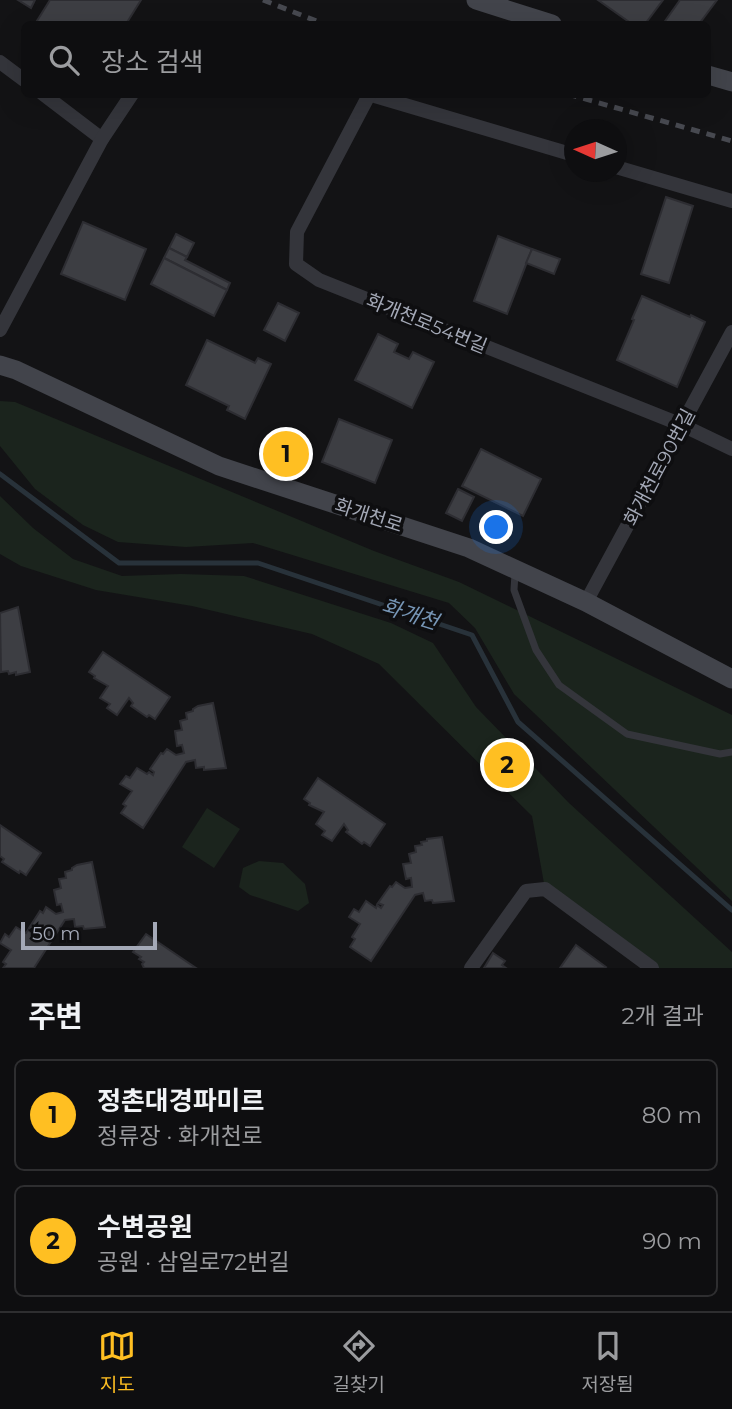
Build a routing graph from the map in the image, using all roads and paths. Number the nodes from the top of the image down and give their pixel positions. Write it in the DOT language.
graph roads {
  1 [pos="476,0"];
  2 [pos="542,21"];
  3 [pos="0,62"];
  4 [pos="711,76"];
  5 [pos="21,78"];
  6 [pos="732,82"];
  7 [pos="48,98"];
  8 [pos="129,98"];
  9 [pos="367,98"];
  10 [pos="379,98"];
  11 [pos="102,139"];
  12 [pos="564,152"];
  13 [pos="627,170"];
  14 [pos="732,201"];
  15 [pos="0,330"];
  16 [pos="732,332"];
  17 [pos="0,365"];
  18 [pos="682,425"];
  19 [pos="732,449"];
  20 [pos="515,568"];
  21 [pos="586,602"];
  22 [pos="732,679"];
  23 [pos="732,752"];
  24 [pos="471,968"];
  25 [pos="652,968"];
  1 -- 2 [label="main road"];
  3 -- 5 [label="street"];
  4 -- 6 [label="main road"];
  7 -- 11 [label="street"];
  8 -- 11 [label="street"];
  9 -- 18 [label="street, 화개천로54번길"];
  10 -- 12 [label="street, 화개천로54번길"];
  11 -- 15 [label="street"];
  13 -- 14 [label="street"];
  16 -- 18 [label="street, 화개천로90번길"];
  17 -- 20 [label="main road, 화개천로"];
  18 -- 19 [label="street, 화개천로54번길"];
  18 -- 21 [label="street, 화개천로90번길"];
  20 -- 21 [label="main road, 화개천로"];
  20 -- 23 [label="lane"];
  21 -- 22 [label="main road, 화개천로"];
  24 -- 25 [label="street"];
}
